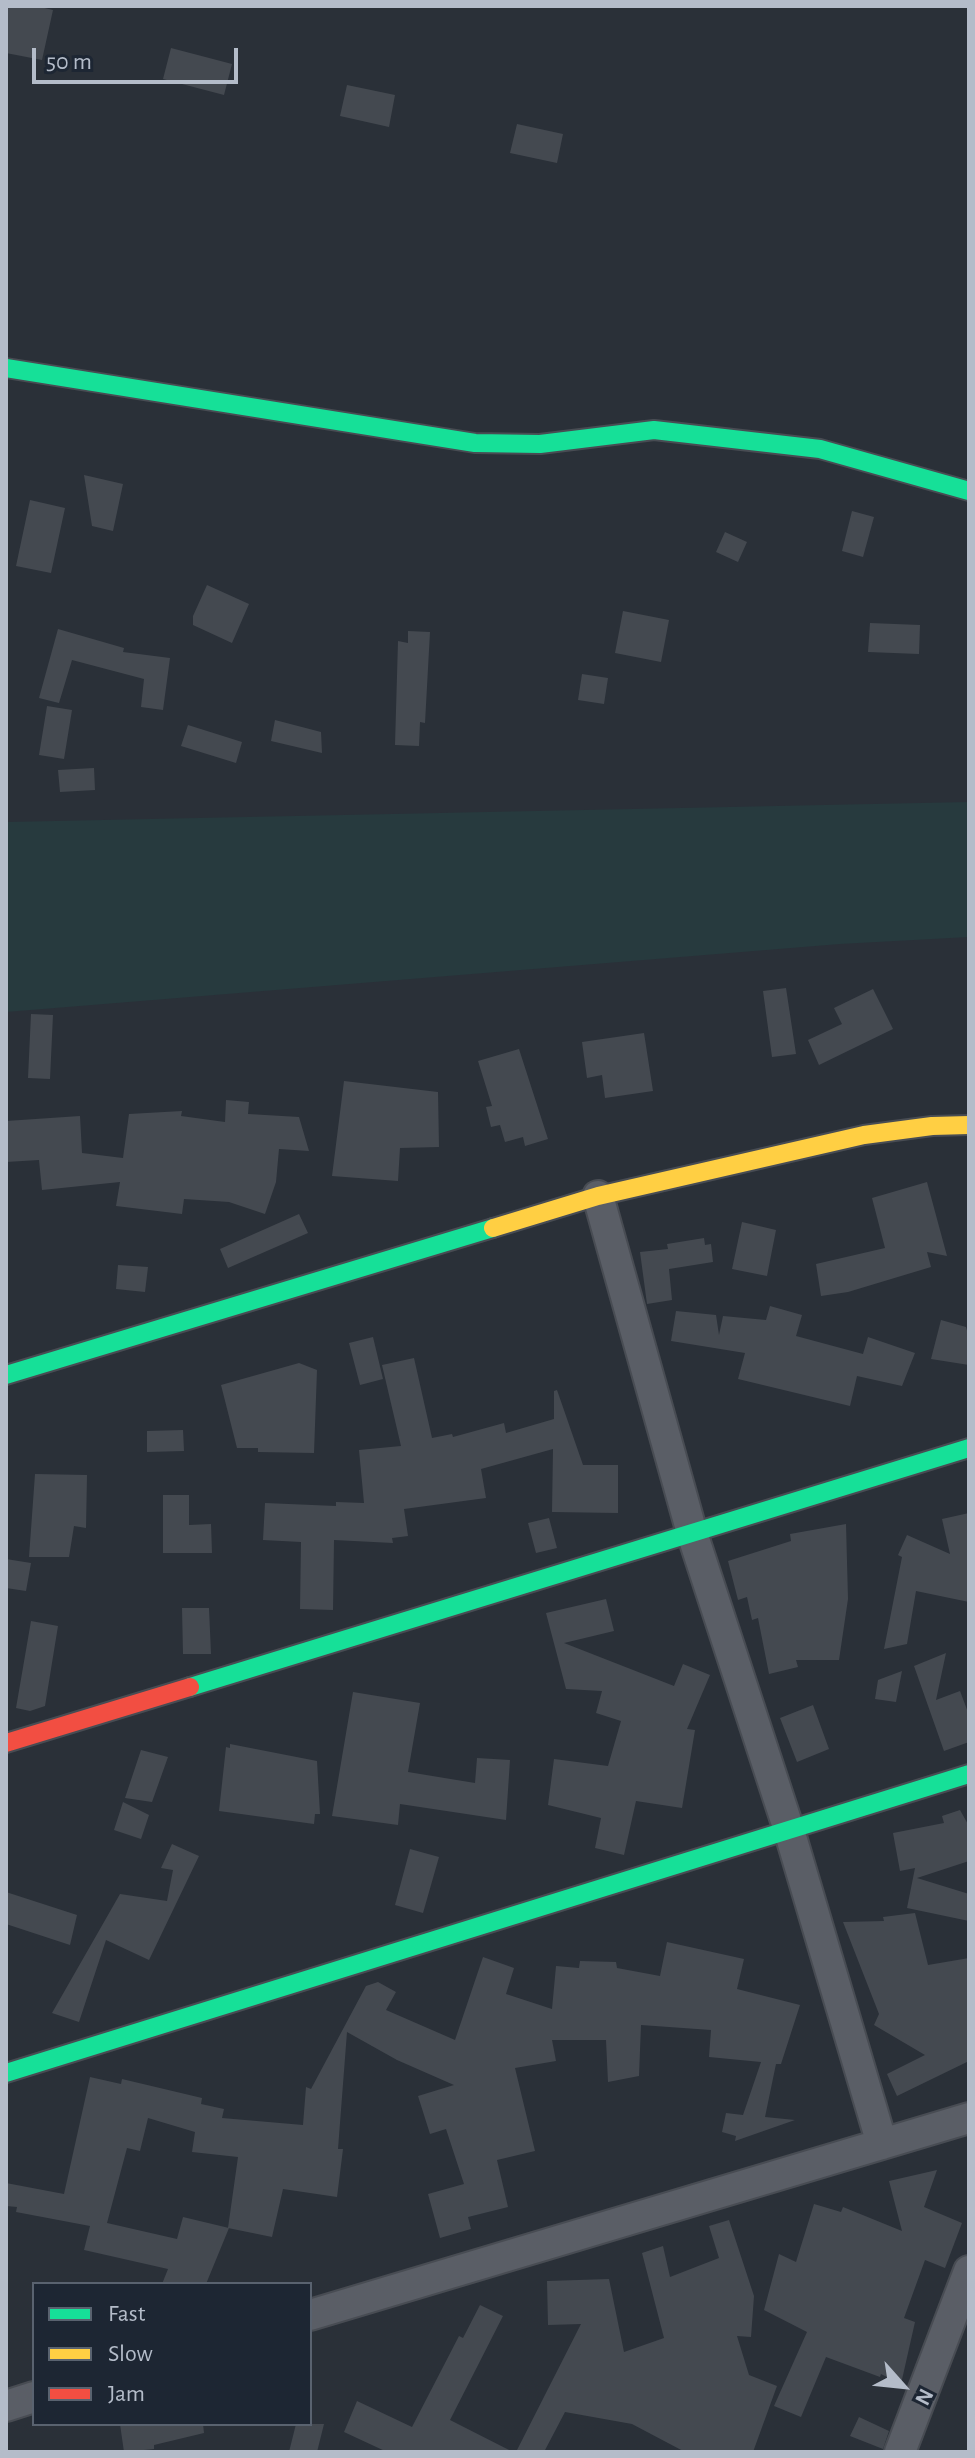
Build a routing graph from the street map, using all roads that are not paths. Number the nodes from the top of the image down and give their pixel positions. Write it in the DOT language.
graph roads {
  1 [pos="6,368"];
  2 [pos="969,491"];
  3 [pos="969,1125"];
  4 [pos="598,1196"];
  5 [pos="6,1375"];
  6 [pos="969,1448"];
  7 [pos="692,1533"];
  8 [pos="6,1743"];
  9 [pos="969,1774"];
  10 [pos="789,1830"];
  11 [pos="6,2073"];
  12 [pos="969,2118"];
  13 [pos="882,2144"];
  14 [pos="969,2271"];
  15 [pos="312,2314"];
  16 [pos="32,2398"];
  17 [pos="6,2406"];
  18 [pos="900,2452"];
  1 -- 2 [label="street"];
  3 -- 4 [label="street"];
  4 -- 5 [label="street"];
  4 -- 7 [label="street"];
  6 -- 7 [label="street"];
  7 -- 8 [label="street"];
  7 -- 10 [label="street"];
  9 -- 10 [label="street"];
  10 -- 11 [label="street"];
  10 -- 13 [label="street"];
  12 -- 13 [label="street"];
  13 -- 15 [label="street"];
  14 -- 18 [label="street"];
  16 -- 17 [label="street"];
}
